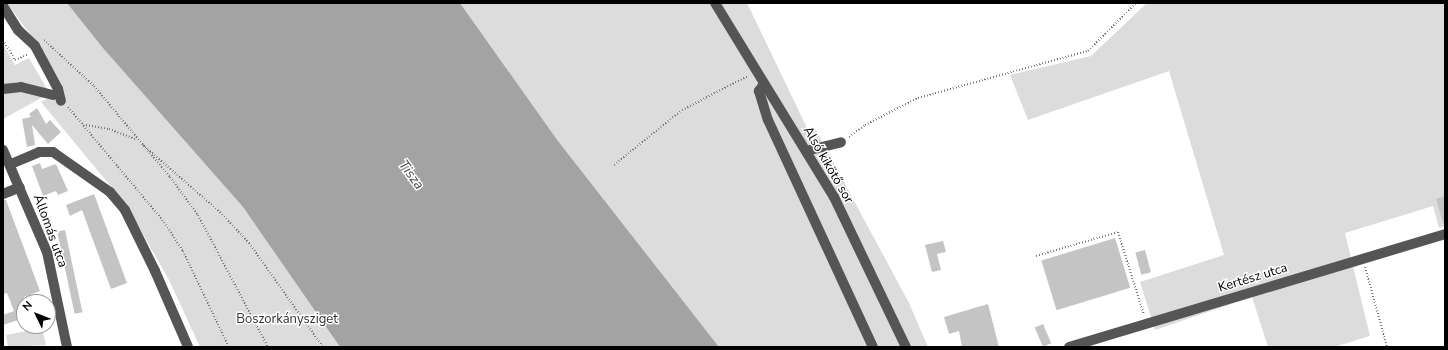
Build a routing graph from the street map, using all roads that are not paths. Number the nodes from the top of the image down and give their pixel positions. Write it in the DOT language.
graph roads {
  1 [pos="715,3"];
  2 [pos="3,6"];
  3 [pos="764,84"];
  4 [pos="3,89"];
  5 [pos="841,142"];
  6 [pos="3,150"];
  7 [pos="806,151"];
  8 [pos="11,164"];
  9 [pos="20,187"];
  10 [pos="3,194"];
  11 [pos="1445,234"];
  12 [pos="67,347"];
  13 [pos="188,347"];
  14 [pos="873,347"];
  15 [pos="906,347"];
  16 [pos="1069,347"];
  1 -- 3 [label="street, Alsó kikötő sor"];
  2 -- 4 [label="street"];
  3 -- 7 [label="street, Alsó kikötő sor"];
  3 -- 14 [label="street"];
  5 -- 7 [label="street"];
  6 -- 8 [label="street, Állomás utca"];
  7 -- 15 [label="street, Alsó kikötő sor"];
  8 -- 9 [label="street, Állomás utca"];
  8 -- 13 [label="street"];
  9 -- 10 [label="street"];
  9 -- 12 [label="street, Állomás utca"];
  11 -- 16 [label="street, Kertész utca"];
}
